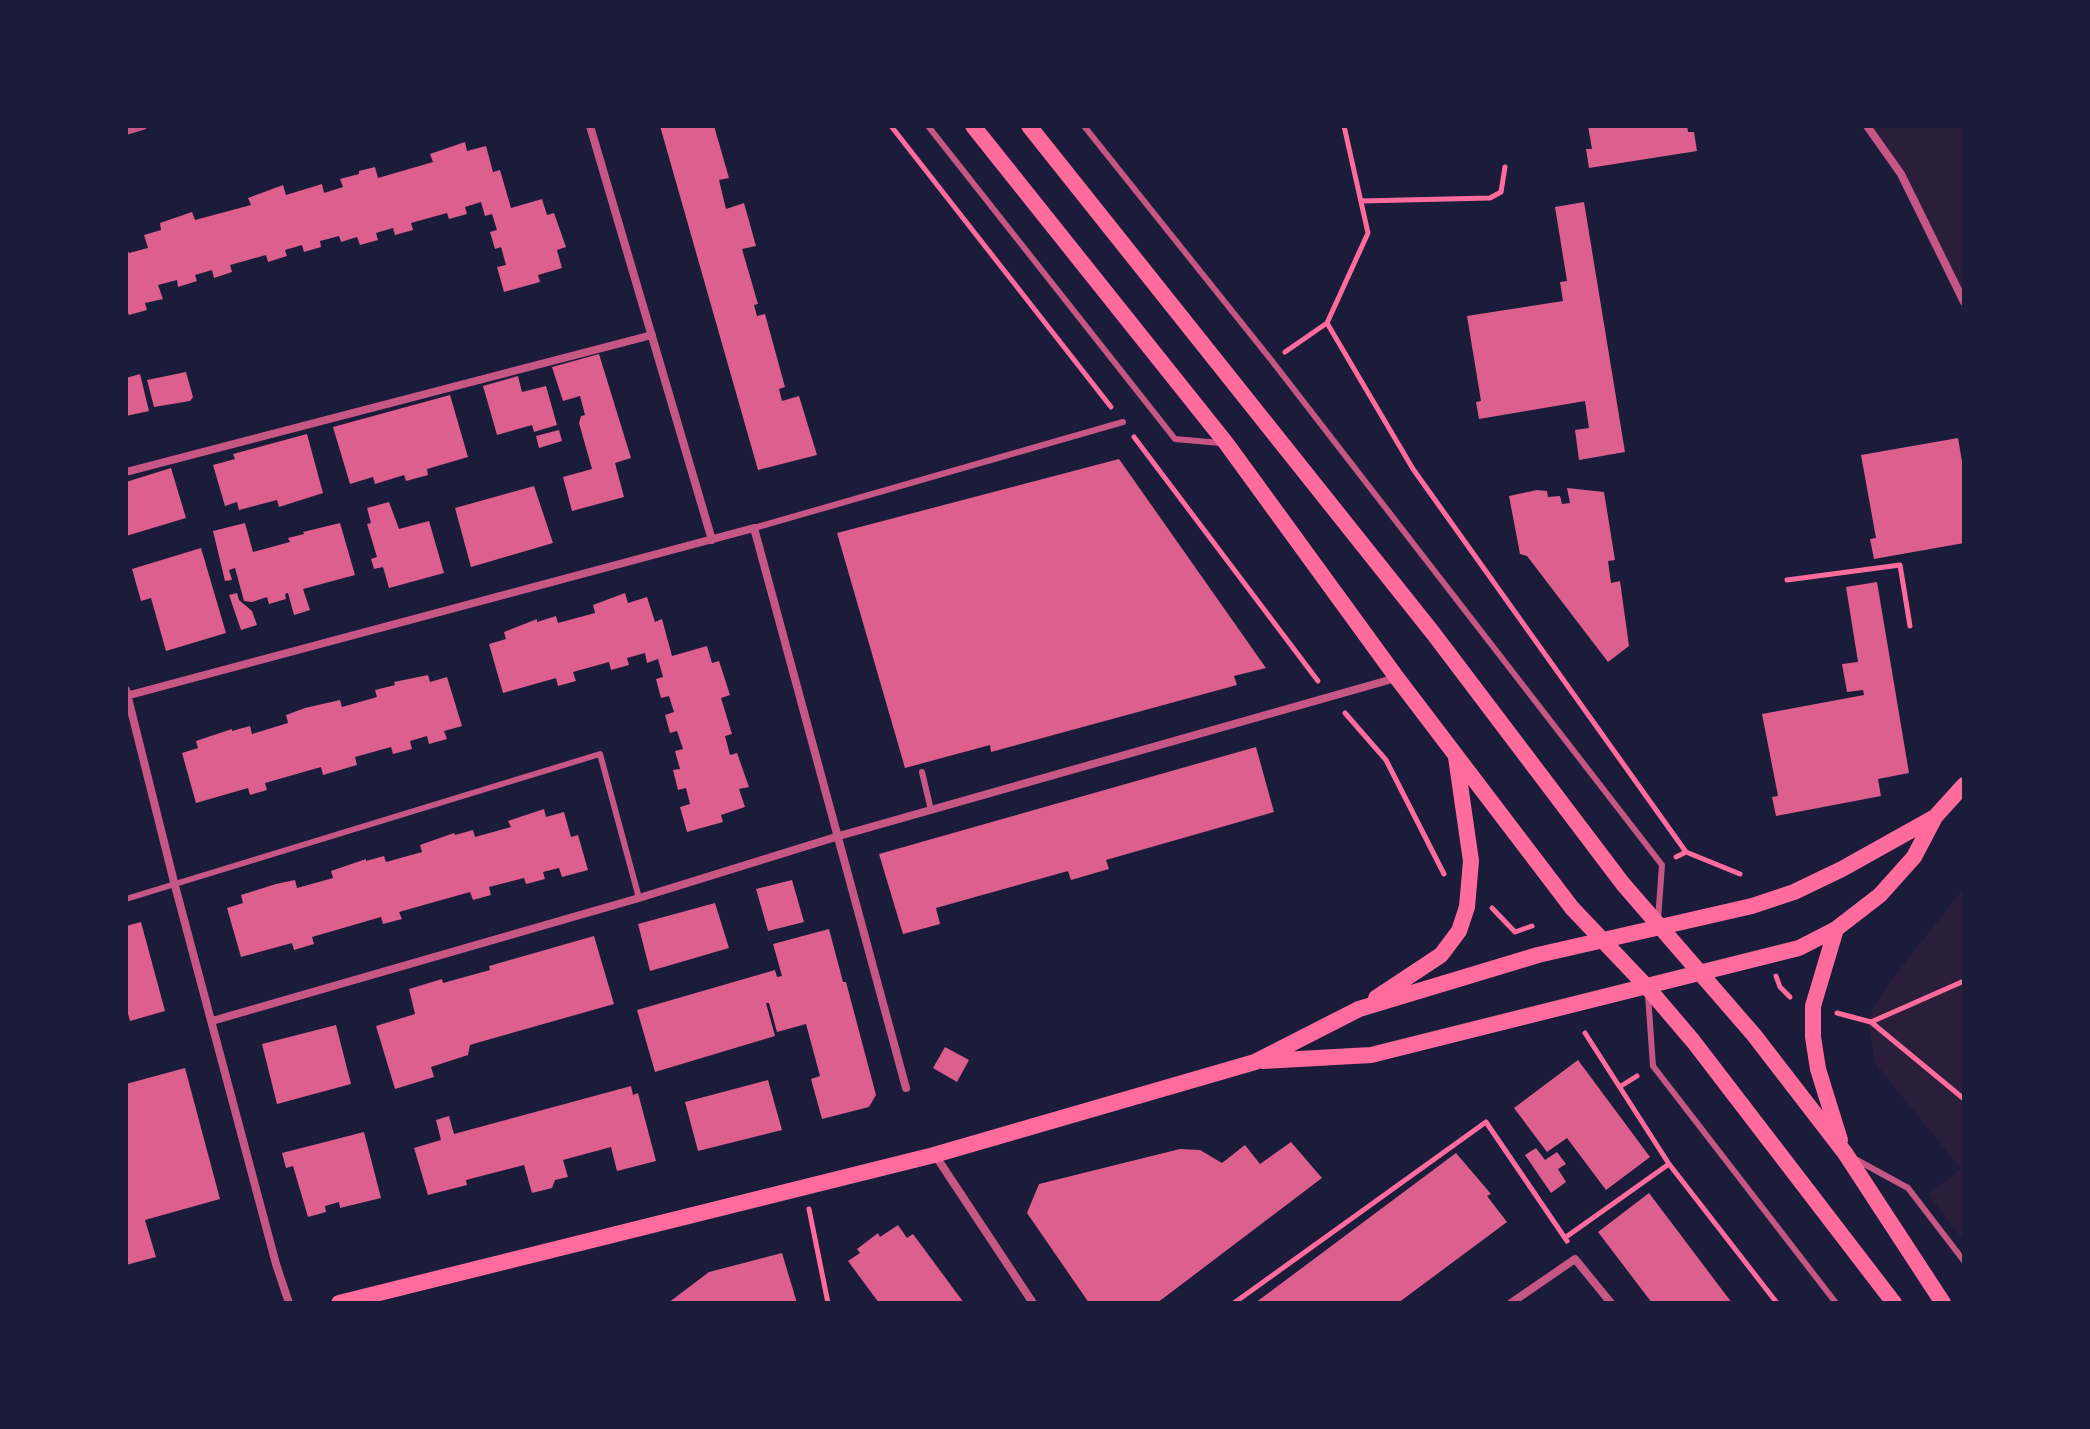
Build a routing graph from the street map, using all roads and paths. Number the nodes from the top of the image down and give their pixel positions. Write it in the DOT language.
graph roads {
  1 [pos="143,126"];
  2 [pos="590,126"];
  3 [pos="891,126"];
  4 [pos="928,126"];
  5 [pos="973,126"];
  6 [pos="1029,126"];
  7 [pos="1084,126"];
  8 [pos="1344,126"];
  9 [pos="1867,126"];
  10 [pos="126,131"];
  11 [pos="1505,167"];
  12 [pos="1361,201"];
  13 [pos="1964,302"];
  14 [pos="652,335"];
  15 [pos="1123,422"];
  16 [pos="1226,443"];
  17 [pos="126,472"];
  18 [pos="754,528"];
  19 [pos="712,540"];
  20 [pos="1787,580"];
  21 [pos="1910,626"];
  22 [pos="1397,678"];
  23 [pos="127,693"];
  24 [pos="1331,697"];
  25 [pos="1456,755"];
  26 [pos="922,772"];
  27 [pos="1964,785"];
  28 [pos="931,810"];
  29 [pos="1935,817"];
  30 [pos="839,836"];
  31 [pos="1686,852"];
  32 [pos="1671,860"];
  33 [pos="1740,874"];
  34 [pos="1447,879"];
  35 [pos="174,882"];
  36 [pos="639,898"];
  37 [pos="126,899"];
  38 [pos="1489,905"];
  39 [pos="1532,926"];
  40 [pos="1658,927"];
  41 [pos="1836,929"];
  42 [pos="1601,940"];
  43 [pos="1703,973"];
  44 [pos="1964,981"];
  45 [pos="1647,987"];
  46 [pos="1771,992"];
  47 [pos="1791,998"];
  48 [pos="1813,1006"];
  49 [pos="1359,1009"];
  50 [pos="212,1021"];
  51 [pos="1871,1022"];
  52 [pos="1585,1033"];
  53 [pos="1255,1062"];
  54 [pos="1642,1073"];
  55 [pos="1621,1086"];
  56 [pos="906,1088"];
  57 [pos="1964,1099"];
  58 [pos="1845,1153"];
  59 [pos="934,1155"];
  60 [pos="1669,1164"];
  61 [pos="805,1188"];
  62 [pos="1566,1237"];
  63 [pos="1575,1259"];
  64 [pos="1964,1261"];
  65 [pos="289,1303"];
  66 [pos="339,1303"];
  67 [pos="828,1303"];
  68 [pos="1033,1303"];
  69 [pos="1234,1303"];
  70 [pos="1511,1303"];
  71 [pos="1611,1303"];
  72 [pos="1777,1303"];
  73 [pos="1836,1303"];
  74 [pos="1894,1303"];
  75 [pos="1943,1303"];
  1 -- 10 [label="street"];
  2 -- 14 [label="street"];
  3 -- 15 [label="path"];
  4 -- 16 [label="lane"];
  5 -- 16 [label="main road"];
  6 -- 40 [label="main road"];
  7 -- 40 [label="lane"];
  8 -- 12 [label="path"];
  9 -- 13 [label="street"];
  11 -- 12 [label="path"];
  12 -- 31 [label="path"];
  14 -- 17 [label="street"];
  14 -- 19 [label="street"];
  15 -- 18 [label="lane"];
  15 -- 24 [label="path"];
  16 -- 22 [label="main road"];
  18 -- 19 [label="street"];
  18 -- 30 [label="street"];
  19 -- 23 [label="street"];
  20 -- 21 [label="path"];
  22 -- 24 [label="street"];
  22 -- 25 [label="main road"];
  23 -- 35 [label="street"];
  24 -- 28 [label="street"];
  24 -- 34 [label="path"];
  25 -- 42 [label="main road"];
  25 -- 49 [label="main road"];
  26 -- 28 [label="lane"];
  27 -- 29 [label="main road"];
  28 -- 30 [label="street"];
  29 -- 40 [label="main road"];
  29 -- 41 [label="main road"];
  30 -- 36 [label="street"];
  30 -- 56 [label="street"];
  31 -- 32 [label="path"];
  31 -- 33 [label="path"];
  35 -- 36 [label="lane"];
  35 -- 37 [label="lane"];
  35 -- 50 [label="street"];
  36 -- 50 [label="street"];
  38 -- 39 [label="path"];
  40 -- 42 [label="main road"];
  40 -- 43 [label="main road"];
  41 -- 43 [label="main road"];
  41 -- 48 [label="main road"];
  42 -- 45 [label="main road"];
  42 -- 49 [label="main road"];
  43 -- 45 [label="main road"];
  43 -- 58 [label="main road"];
  44 -- 51 [label="path"];
  45 -- 53 [label="main road"];
  45 -- 73 [label="lane"];
  45 -- 74 [label="main road"];
  46 -- 47 [label="path"];
  48 -- 51 [label="path"];
  48 -- 58 [label="main road"];
  49 -- 53 [label="main road"];
  50 -- 65 [label="street"];
  51 -- 57 [label="path"];
  52 -- 55 [label="path"];
  53 -- 59 [label="main road"];
  54 -- 55 [label="path"];
  55 -- 60 [label="path"];
  58 -- 64 [label="lane"];
  58 -- 75 [label="main road"];
  59 -- 61 [label="main road"];
  59 -- 68 [label="street"];
  60 -- 62 [label="path"];
  60 -- 72 [label="path"];
  61 -- 66 [label="main road"];
  61 -- 67 [label="path"];
  62 -- 63 [label="path"];
  62 -- 69 [label="path"];
  63 -- 70 [label="street"];
  63 -- 71 [label="street"];
}
